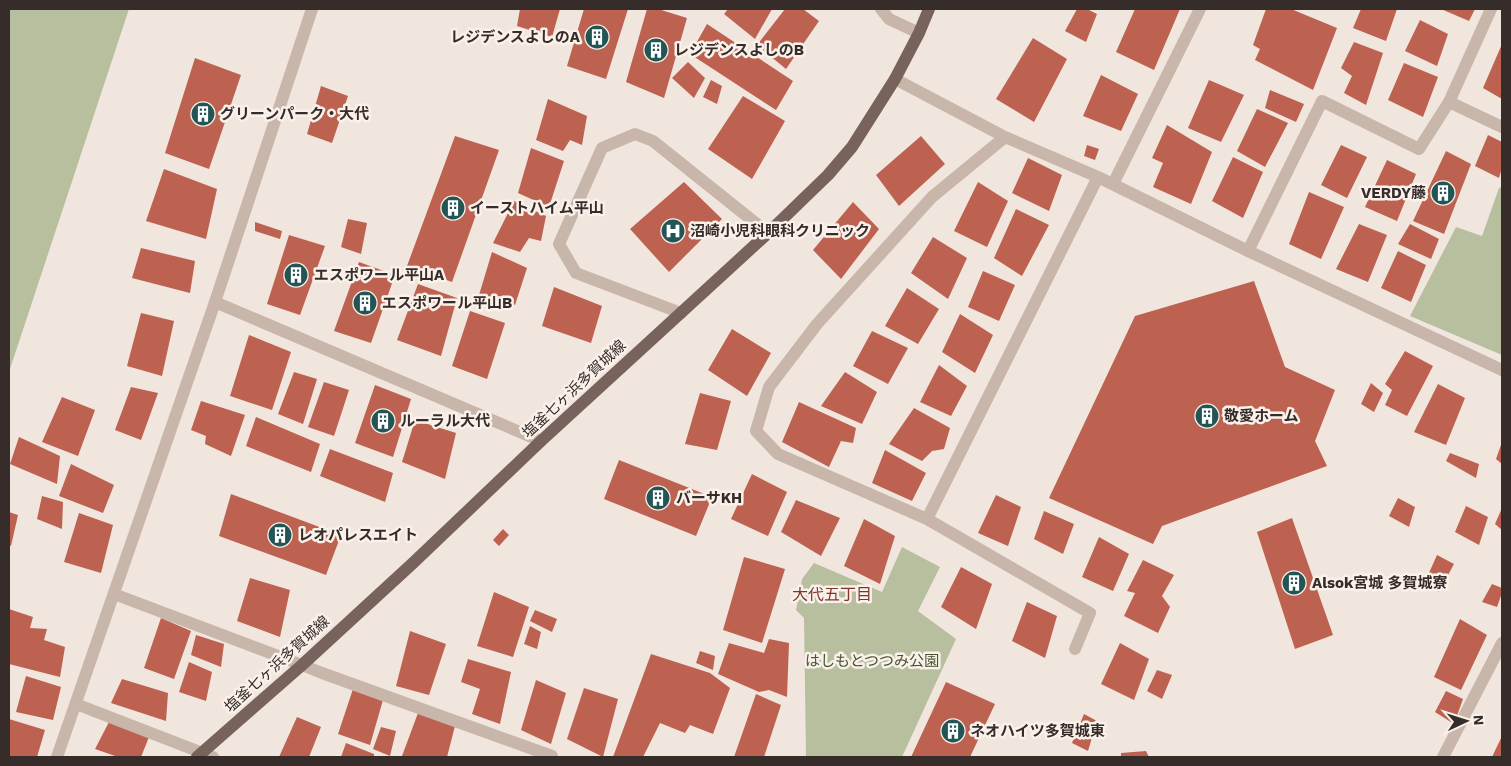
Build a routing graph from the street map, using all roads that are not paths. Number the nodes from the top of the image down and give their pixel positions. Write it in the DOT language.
graph roads {
  1 [pos="312,9"];
  2 [pos="881,9"];
  3 [pos="929,9"];
  4 [pos="1200,9"];
  5 [pos="1491,9"];
  6 [pos="919,33"];
  7 [pos="895,80"];
  8 [pos="1449,102"];
  9 [pos="1502,128"];
  10 [pos="1005,136"];
  11 [pos="1098,177"];
  12 [pos="1113,184"];
  13 [pos="768,233"];
  14 [pos="1248,251"];
  15 [pos="215,302"];
  16 [pos="681,313"];
  17 [pos="1502,370"];
  18 [pos="541,441"];
  19 [pos="928,519"];
  20 [pos="114,594"];
  21 [pos="1502,643"];
  22 [pos="1075,649"];
  23 [pos="302,665"];
  24 [pos="76,704"];
  25 [pos="204,756"];
  26 [pos="552,756"];
  27 [pos="57,757"];
  28 [pos="1443,757"];
  1 -- 15 [label="street"];
  2 -- 6 [label="street"];
  3 -- 6 [label="main road, 塩釜七ヶ浜多賀城線"];
  4 -- 12 [label="street"];
  5 -- 8 [label="street"];
  6 -- 7 [label="main road, 塩釜七ヶ浜多賀城線"];
  7 -- 10 [label="street"];
  7 -- 13 [label="main road, 塩釜七ヶ浜多賀城線"];
  8 -- 9 [label="street"];
  8 -- 14 [label="street"];
  10 -- 11 [label="street"];
  10 -- 19 [label="street"];
  11 -- 12 [label="street"];
  11 -- 19 [label="street"];
  12 -- 14 [label="street"];
  13 -- 16 [label="main road, 塩釜七ヶ浜多賀城線"];
  13 -- 16 [label="street"];
  14 -- 17 [label="street"];
  15 -- 18 [label="street"];
  15 -- 20 [label="street"];
  16 -- 18 [label="main road, 塩釜七ヶ浜多賀城線"];
  18 -- 23 [label="main road, 塩釜七ヶ浜多賀城線"];
  19 -- 22 [label="street"];
  20 -- 23 [label="street"];
  20 -- 24 [label="street"];
  21 -- 28 [label="street"];
  23 -- 25 [label="main road, 塩釜七ヶ浜多賀城線"];
  23 -- 26 [label="street"];
  24 -- 25 [label="street"];
  24 -- 27 [label="street"];
}
